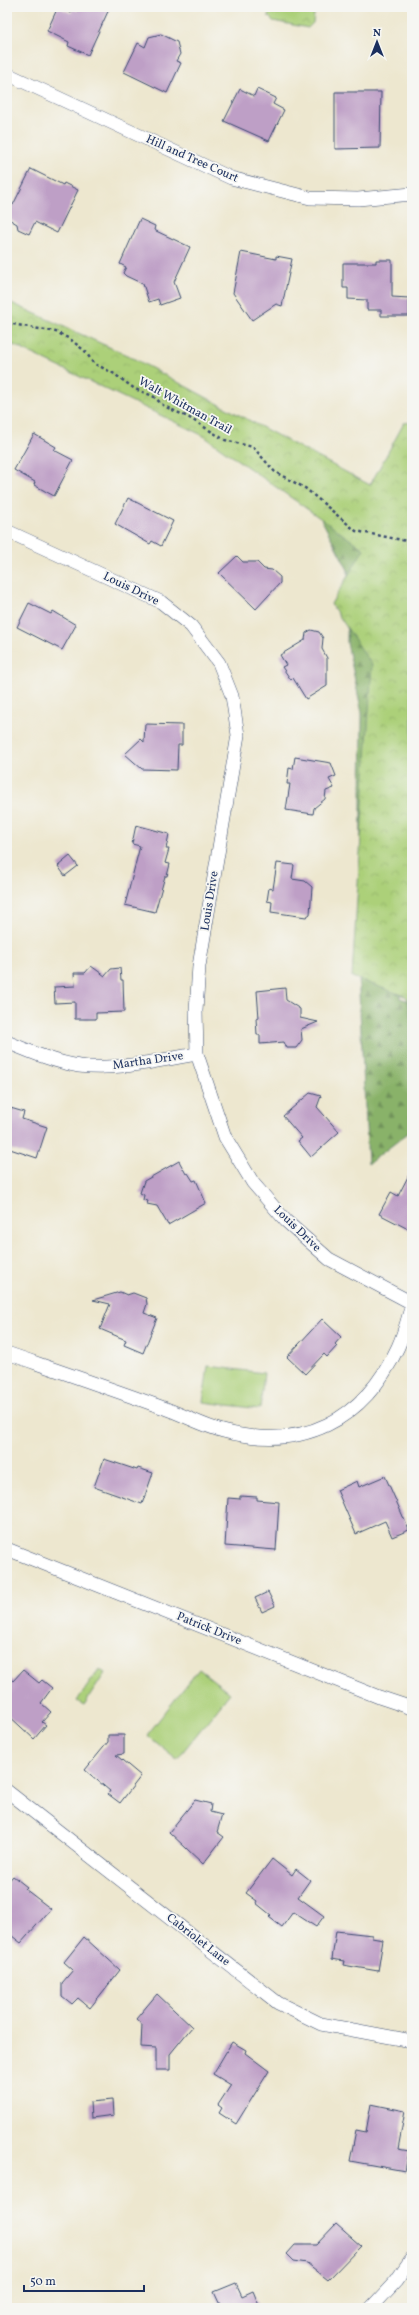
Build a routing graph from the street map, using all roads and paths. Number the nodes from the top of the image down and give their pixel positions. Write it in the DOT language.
graph roads {
  1 [pos="7,74"];
  2 [pos="412,194"];
  3 [pos="7,323"];
  4 [pos="7,530"];
  5 [pos="412,542"];
  6 [pos="7,1042"];
  7 [pos="197,1054"];
  8 [pos="412,1303"];
  9 [pos="7,1353"];
  10 [pos="7,1549"];
  11 [pos="412,1708"];
  12 [pos="7,1791"];
  13 [pos="412,2041"];
  14 [pos="412,2258"];
  15 [pos="371,2308"];
  1 -- 2 [label="street, Hill and Tree Court"];
  3 -- 5 [label="path, Walt Whitman Trail"];
  4 -- 7 [label="street, Louis Drive"];
  6 -- 7 [label="street, Martha Drive"];
  7 -- 8 [label="street, Louis Drive"];
  8 -- 9 [label="street, Louis Drive"];
  10 -- 11 [label="street, Patrick Drive"];
  12 -- 13 [label="street, Cabriolet Lane"];
  14 -- 15 [label="street"];
}
